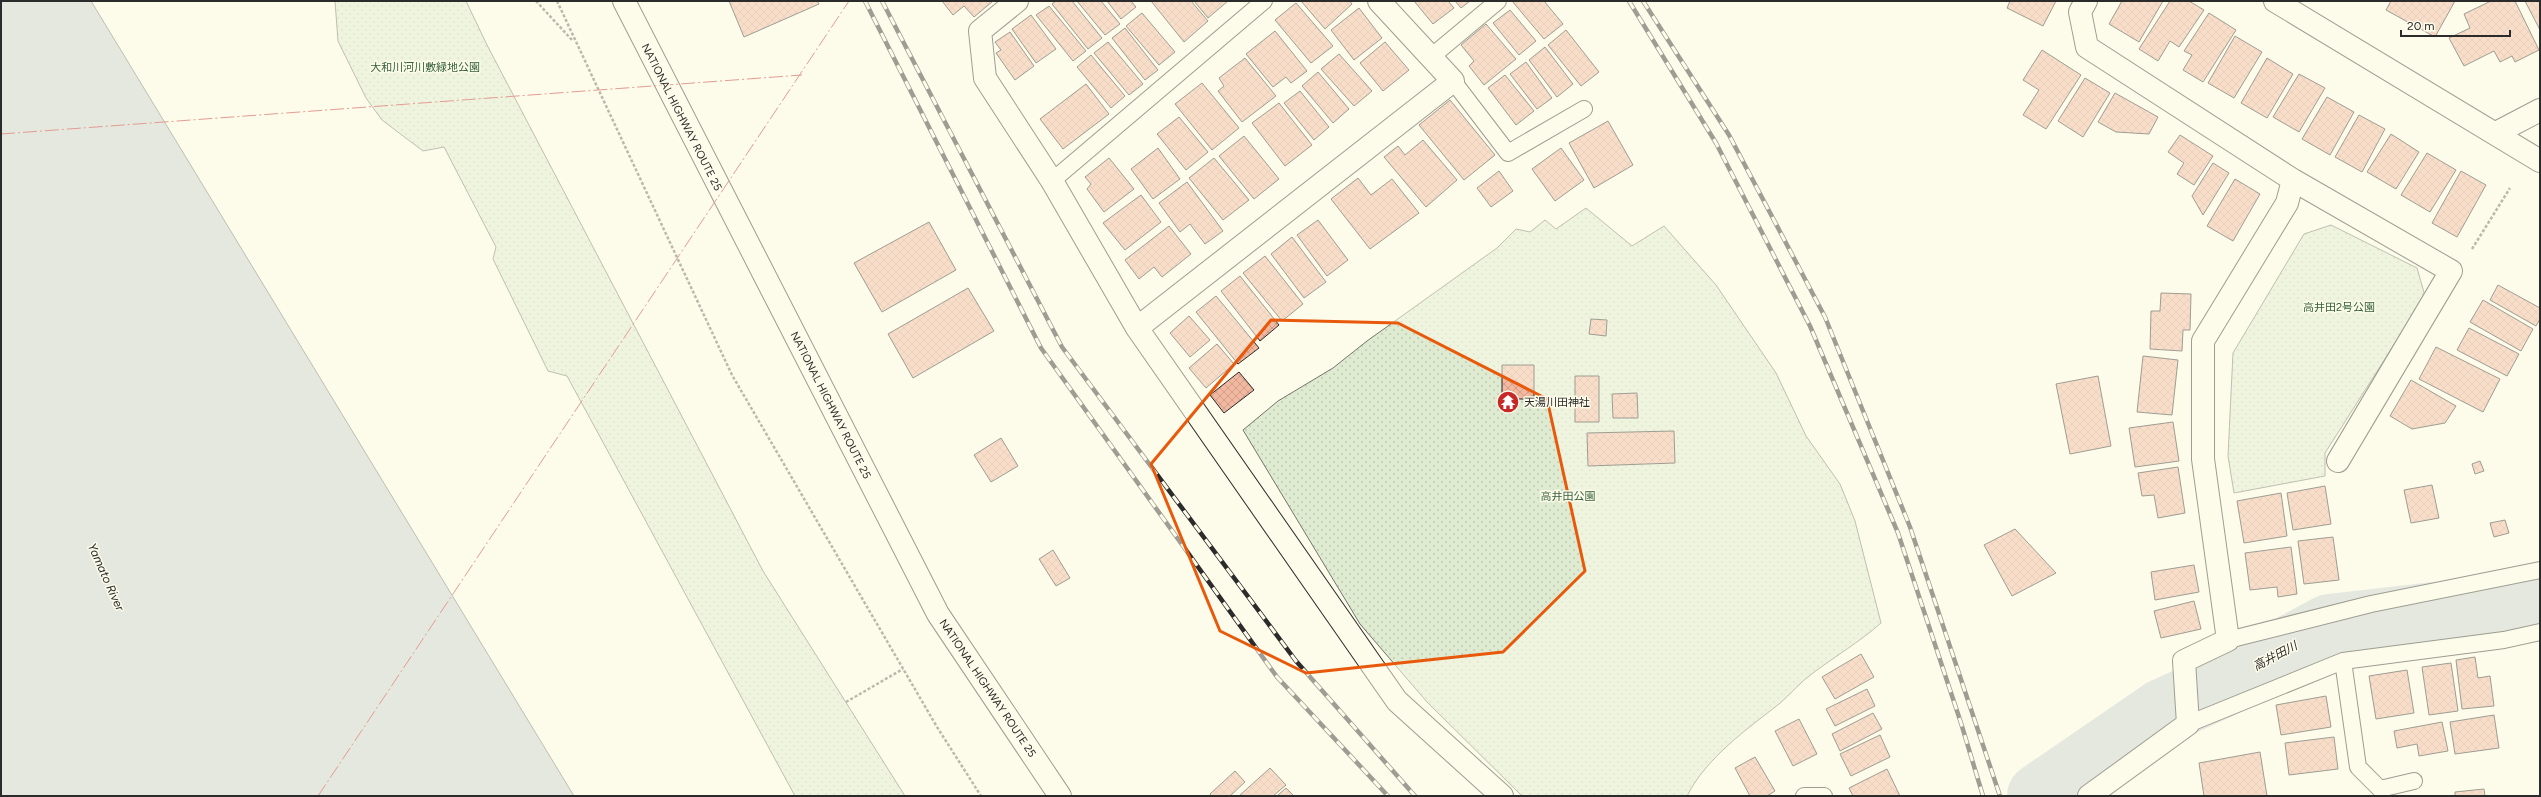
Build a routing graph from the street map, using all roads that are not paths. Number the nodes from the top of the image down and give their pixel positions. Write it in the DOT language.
graph roads {
  1 [pos="624,1"];
  2 [pos="1017,1"];
  3 [pos="1264,1"];
  4 [pos="1379,1"];
  5 [pos="1498,1"];
  6 [pos="2086,1"];
  7 [pos="2275,1"];
  8 [pos="1431,57"];
  9 [pos="1453,81"];
  10 [pos="1584,109"];
  11 [pos="2540,110"];
  12 [pos="2496,133"];
  13 [pos="2540,161"];
  14 [pos="2293,180"];
  15 [pos="1052,181"];
  16 [pos="1137,328"];
  17 [pos="2338,461"];
  18 [pos="2540,570"];
  19 [pos="2540,632"];
  20 [pos="2228,640"];
  21 [pos="2343,661"];
  22 [pos="2188,720"];
  23 [pos="2414,781"];
  24 [pos="1060,796"];
  25 [pos="1502,796"];
  26 [pos="1804,796"];
  27 [pos="1824,796"];
  28 [pos="2089,796"];
  1 -- 24 [label="main road, NATIONAL HIGHWAY ROUTE 25"];
  2 -- 15 [label="main road"];
  3 -- 15 [label="lane"];
  4 -- 8 [label="main road"];
  5 -- 8 [label="lane"];
  6 -- 14 [label="main road"];
  7 -- 12 [label="main road"];
  8 -- 9 [label="main road"];
  9 -- 10 [label="lane"];
  9 -- 16 [label="main road"];
  11 -- 12 [label="main road"];
  12 -- 13 [label="main road"];
  14 -- 17 [label="main road"];
  14 -- 20 [label="main road"];
  15 -- 16 [label="main road"];
  16 -- 25 [label="main road"];
  18 -- 20 [label="lane"];
  19 -- 21 [label="lane"];
  20 -- 22 [label="main road"];
  21 -- 22 [label="lane"];
  21 -- 23 [label="lane"];
  22 -- 28 [label="main road"];
  26 -- 27 [label="lane"];
}
